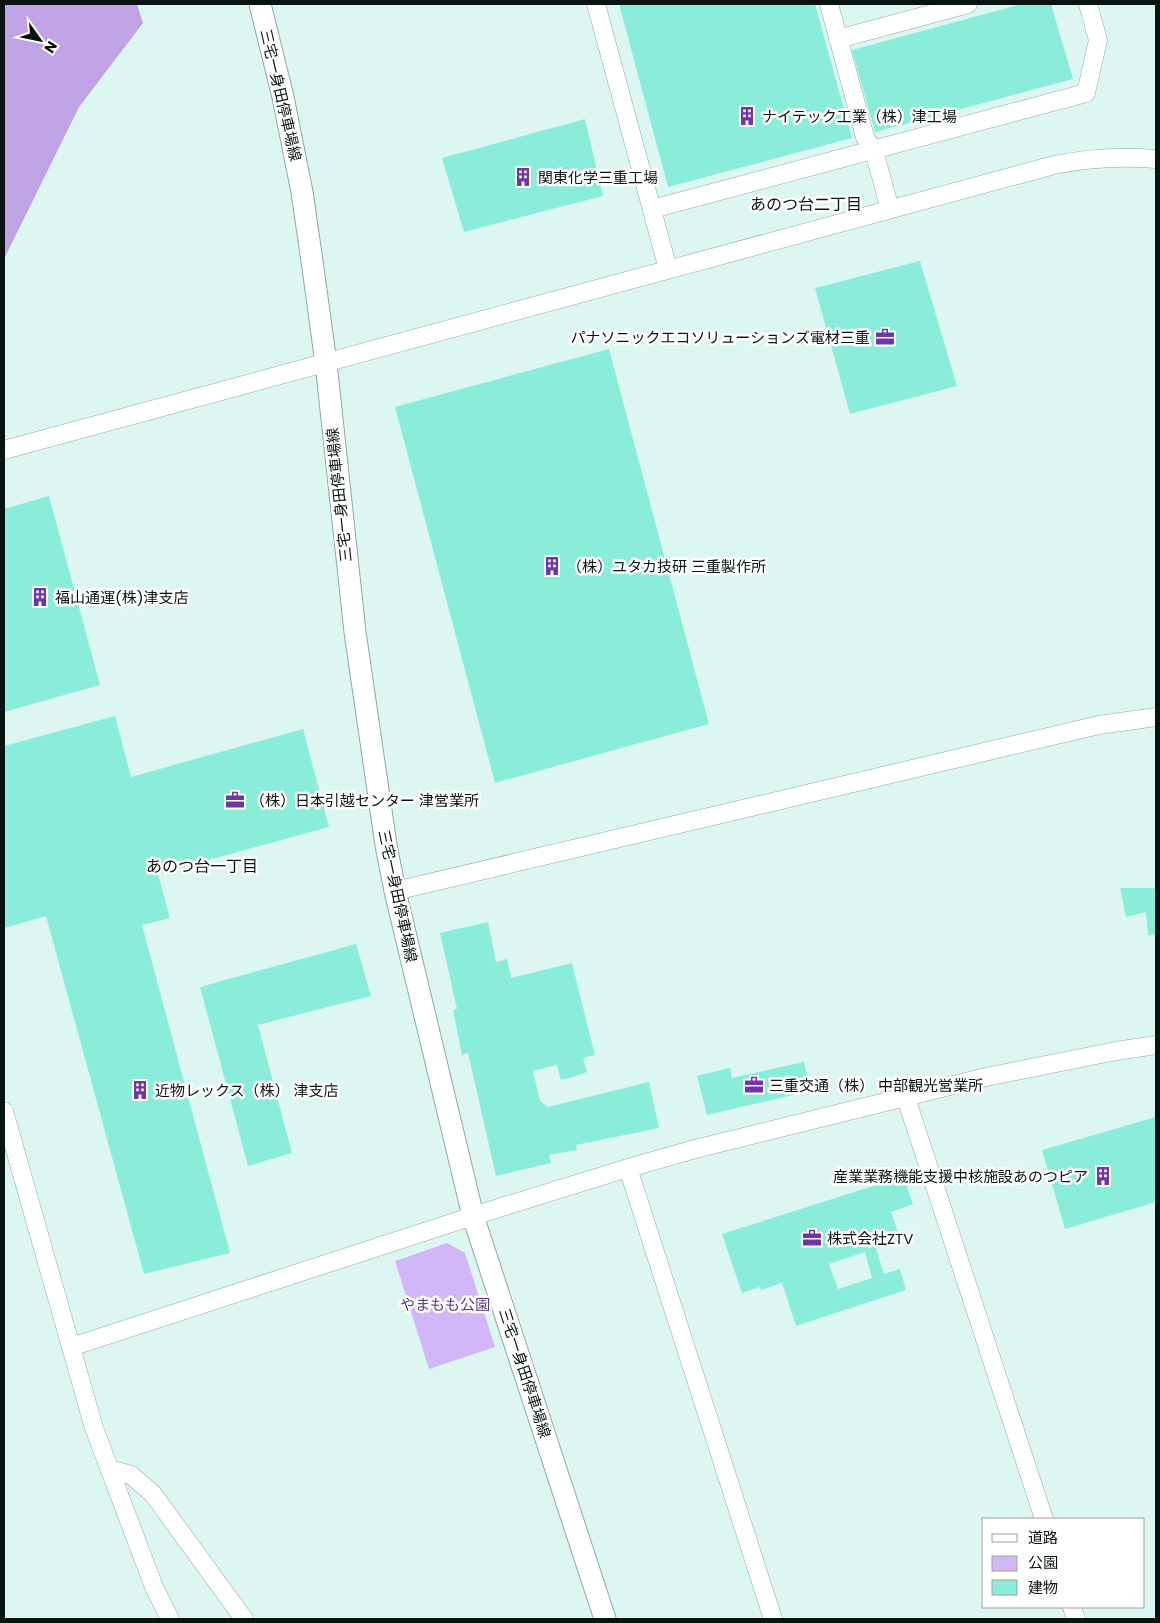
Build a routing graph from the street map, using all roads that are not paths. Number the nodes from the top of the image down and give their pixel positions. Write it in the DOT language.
graph roads {
  1 [pos="260,4"];
  2 [pos="596,4"];
  3 [pos="829,4"];
  4 [pos="968,4"];
  5 [pos="1088,4"];
  6 [pos="838,38"];
  7 [pos="874,151"];
  8 [pos="1156,159"];
  9 [pos="652,209"];
  10 [pos="890,209"];
  11 [pos="668,269"];
  12 [pos="326,363"];
  13 [pos="4,450"];
  14 [pos="1156,717"];
  15 [pos="394,891"];
  16 [pos="1156,1044"];
  17 [pos="906,1098"];
  18 [pos="4,1111"];
  19 [pos="628,1168"];
  20 [pos="473,1216"];
  21 [pos="71,1347"];
  22 [pos="109,1469"];
  23 [pos="1044,1518"];
  24 [pos="170,1619"];
  25 [pos="244,1619"];
  26 [pos="605,1619"];
  27 [pos="774,1619"];
  1 -- 12 [label="main road, 三宅一身田停車場線"];
  2 -- 9 [label="street"];
  3 -- 6 [label="street"];
  4 -- 6 [label="street"];
  5 -- 7 [label="street"];
  6 -- 7 [label="street"];
  7 -- 9 [label="street"];
  7 -- 10 [label="street"];
  8 -- 10 [label="street"];
  9 -- 11 [label="street"];
  10 -- 11 [label="street"];
  11 -- 12 [label="street"];
  12 -- 13 [label="street"];
  12 -- 15 [label="main road, 三宅一身田停車場線"];
  14 -- 15 [label="street"];
  15 -- 20 [label="main road, 三宅一身田停車場線"];
  16 -- 17 [label="street"];
  17 -- 19 [label="street"];
  17 -- 23 [label="street"];
  18 -- 21 [label="street"];
  19 -- 20 [label="street"];
  19 -- 27 [label="street"];
  20 -- 21 [label="street"];
  20 -- 26 [label="main road, 三宅一身田停車場線"];
  21 -- 22 [label="street"];
  22 -- 24 [label="street"];
  22 -- 25 [label="street"];
}
